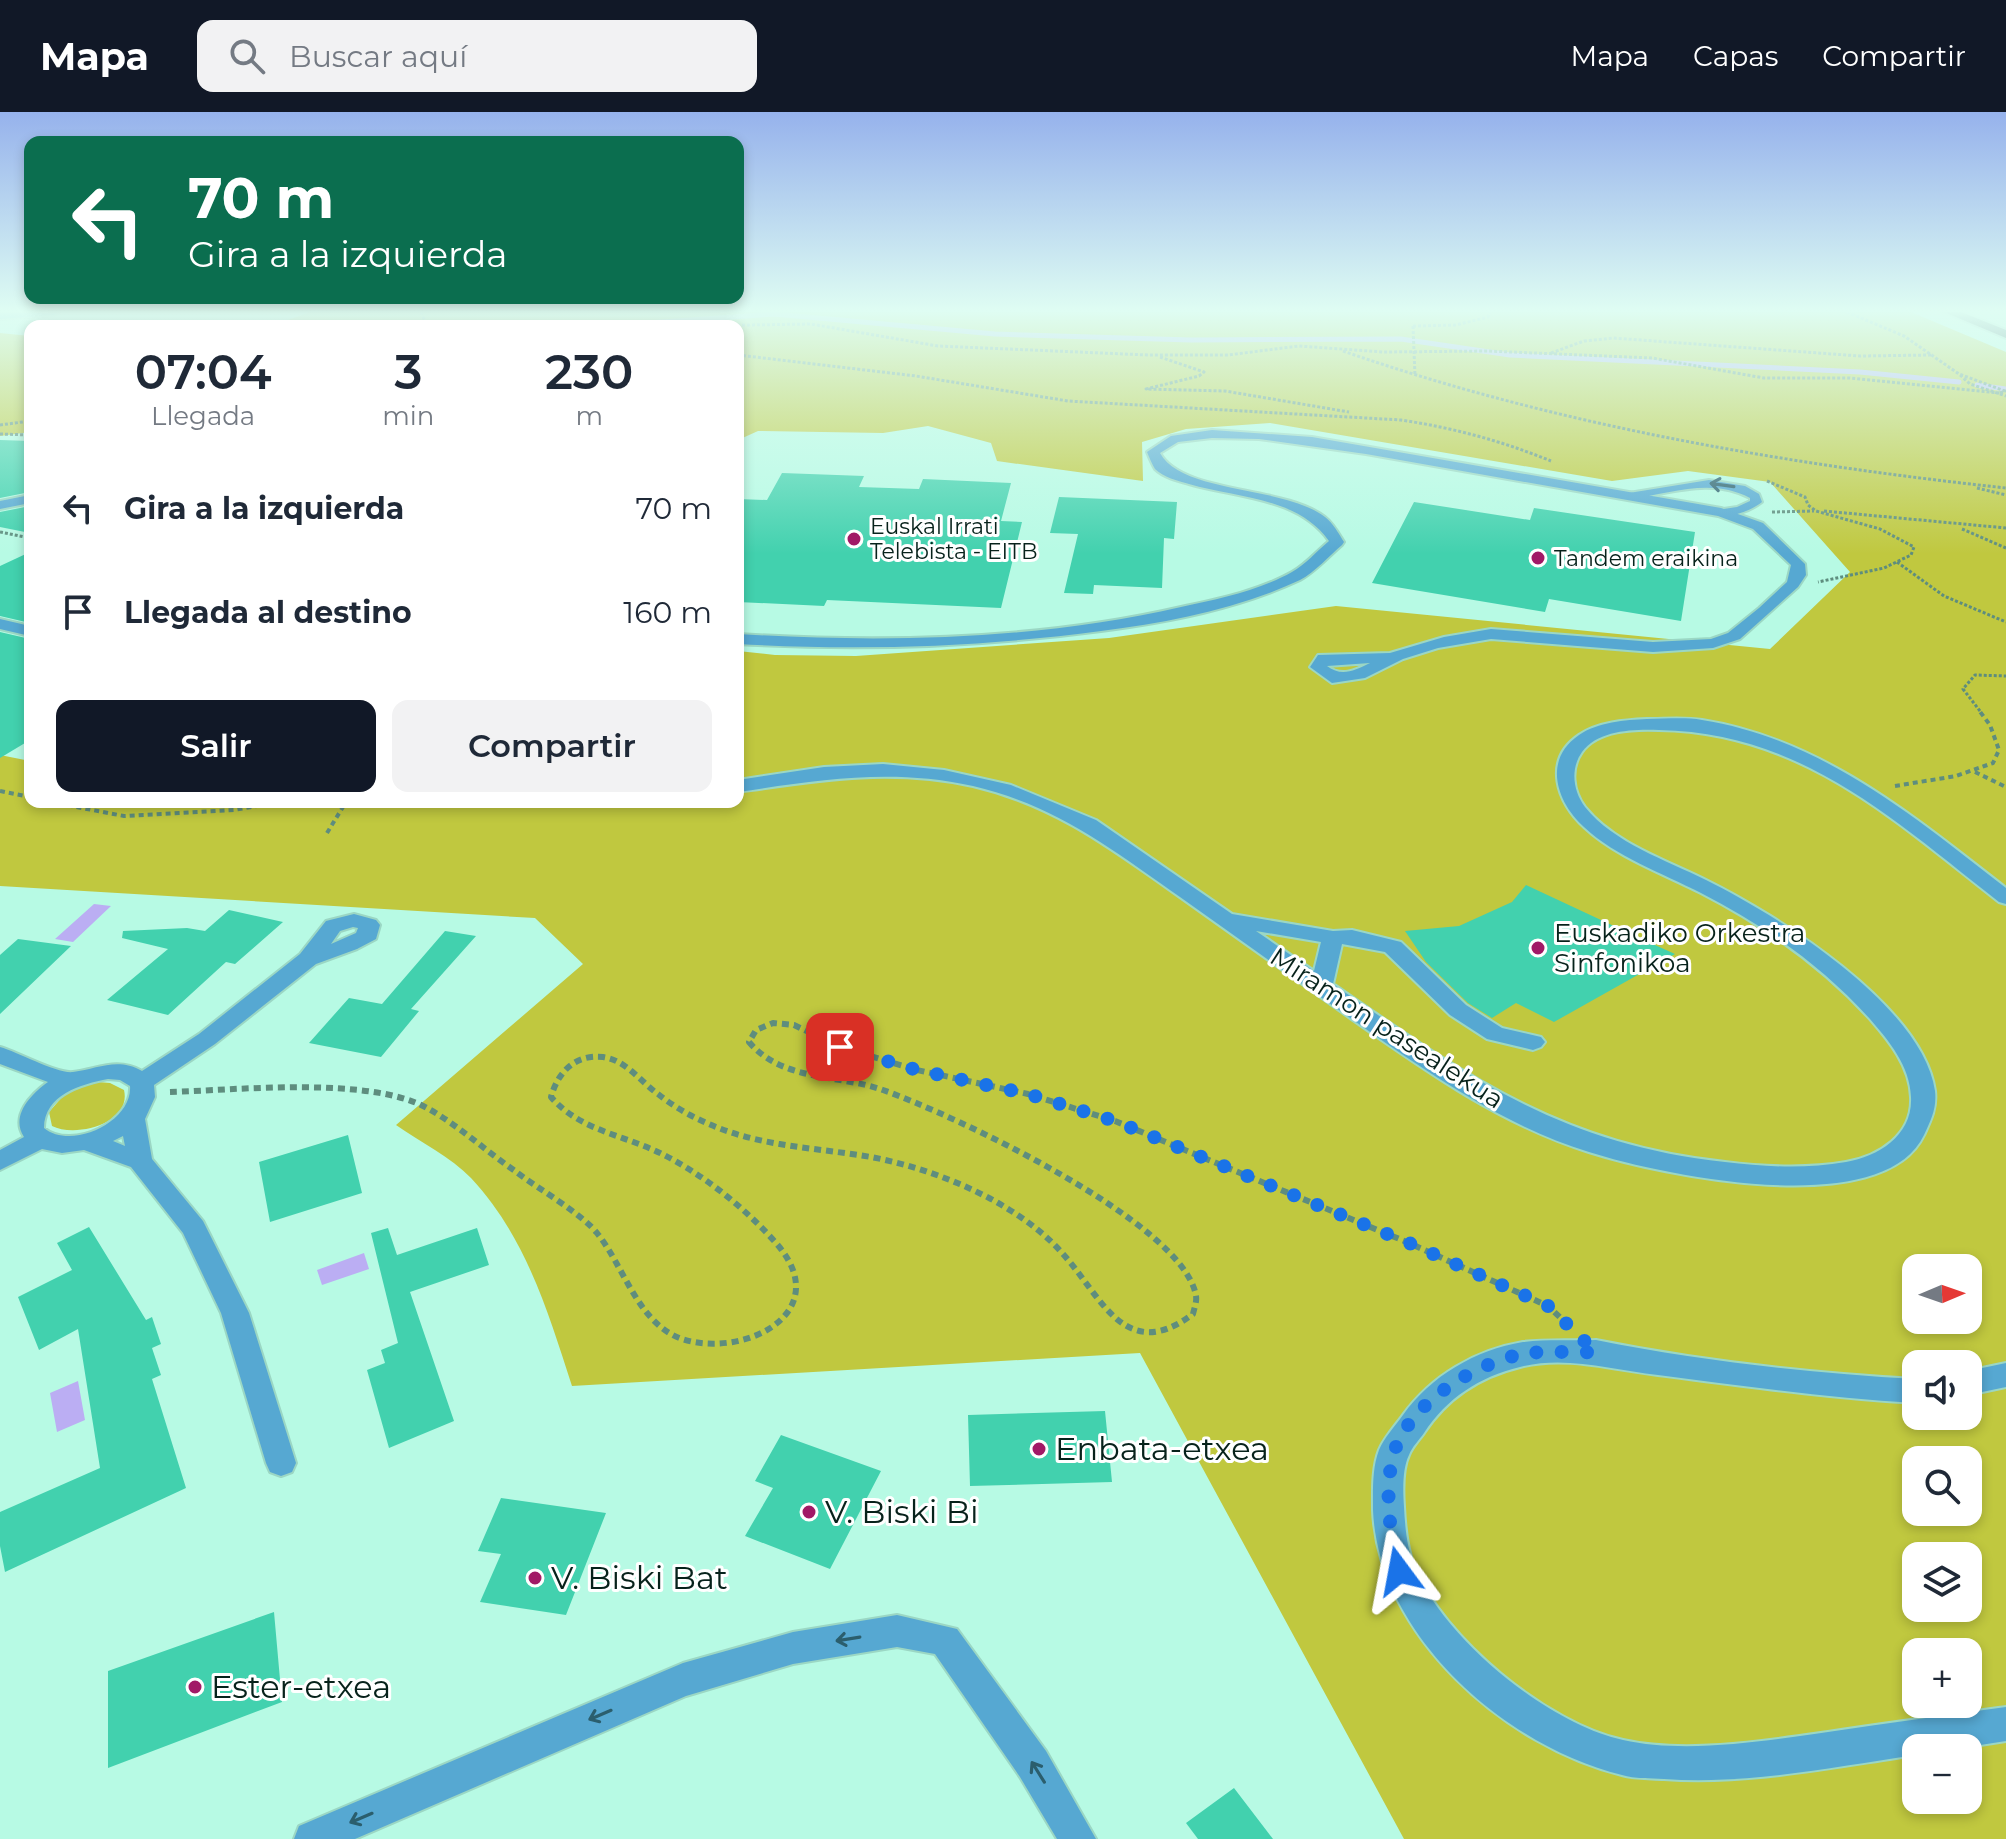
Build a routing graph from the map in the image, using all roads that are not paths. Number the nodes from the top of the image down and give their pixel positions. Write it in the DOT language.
graph roads {
  1 [pos="1629,496"];
  2 [pos="24,500"];
  3 [pos="0,505"];
  4 [pos="1757,513"];
  5 [pos="0,624"];
  6 [pos="24,630"];
  7 [pos="744,639"];
  8 [pos="1394,658"];
  9 [pos="744,785"];
  10 [pos="2006,898"];
  11 [pos="1222,919"];
  12 [pos="1333,938"];
  13 [pos="331,942"];
  14 [pos="1321,988"];
  15 [pos="1533,1042"];
  16 [pos="0,1055"];
  17 [pos="69,1081"];
  18 [pos="144,1087"];
  19 [pos="132,1117"];
  20 [pos="41,1139"];
  21 [pos="86,1141"];
  22 [pos="0,1161"];
  23 [pos="140,1161"];
  24 [pos="2006,1375"];
  25 [pos="1982,1380"];
  26 [pos="1902,1390"];
  27 [pos="281,1463"];
  28 [pos="2006,1724"];
  29 [pos="312,1839"];
  30 [pos="1078,1839"];
  1 -- 4 [label="street"];
  4 -- 1 [label="lane, one-way"];
  1 -- 7 [label="street"];
  2 -- 3 [label="street"];
  4 -- 8 [label="street"];
  5 -- 6 [label="street"];
  9 -- 11 [label="street, Miramon pasealekua"];
  10 -- 14 [label="street, Miramon pasealekua"];
  11 -- 12 [label="street"];
  11 -- 14 [label="street, Miramon pasealekua"];
  12 -- 14 [label="street"];
  12 -- 15 [label="street"];
  13 -- 18 [label="street"];
  16 -- 17 [label="street"];
  17 -- 18 [label="street"];
  17 -- 20 [label="street"];
  18 -- 19 [label="street"];
  19 -- 21 [label="street"];
  19 -- 23 [label="street"];
  20 -- 21 [label="street"];
  20 -- 22 [label="street"];
  21 -- 23 [label="street"];
  23 -- 27 [label="street"];
  24 -- 25 [label="street"];
  26 -- 28 [label="street"];
  30 -- 29 [label="street, one-way"];
}
